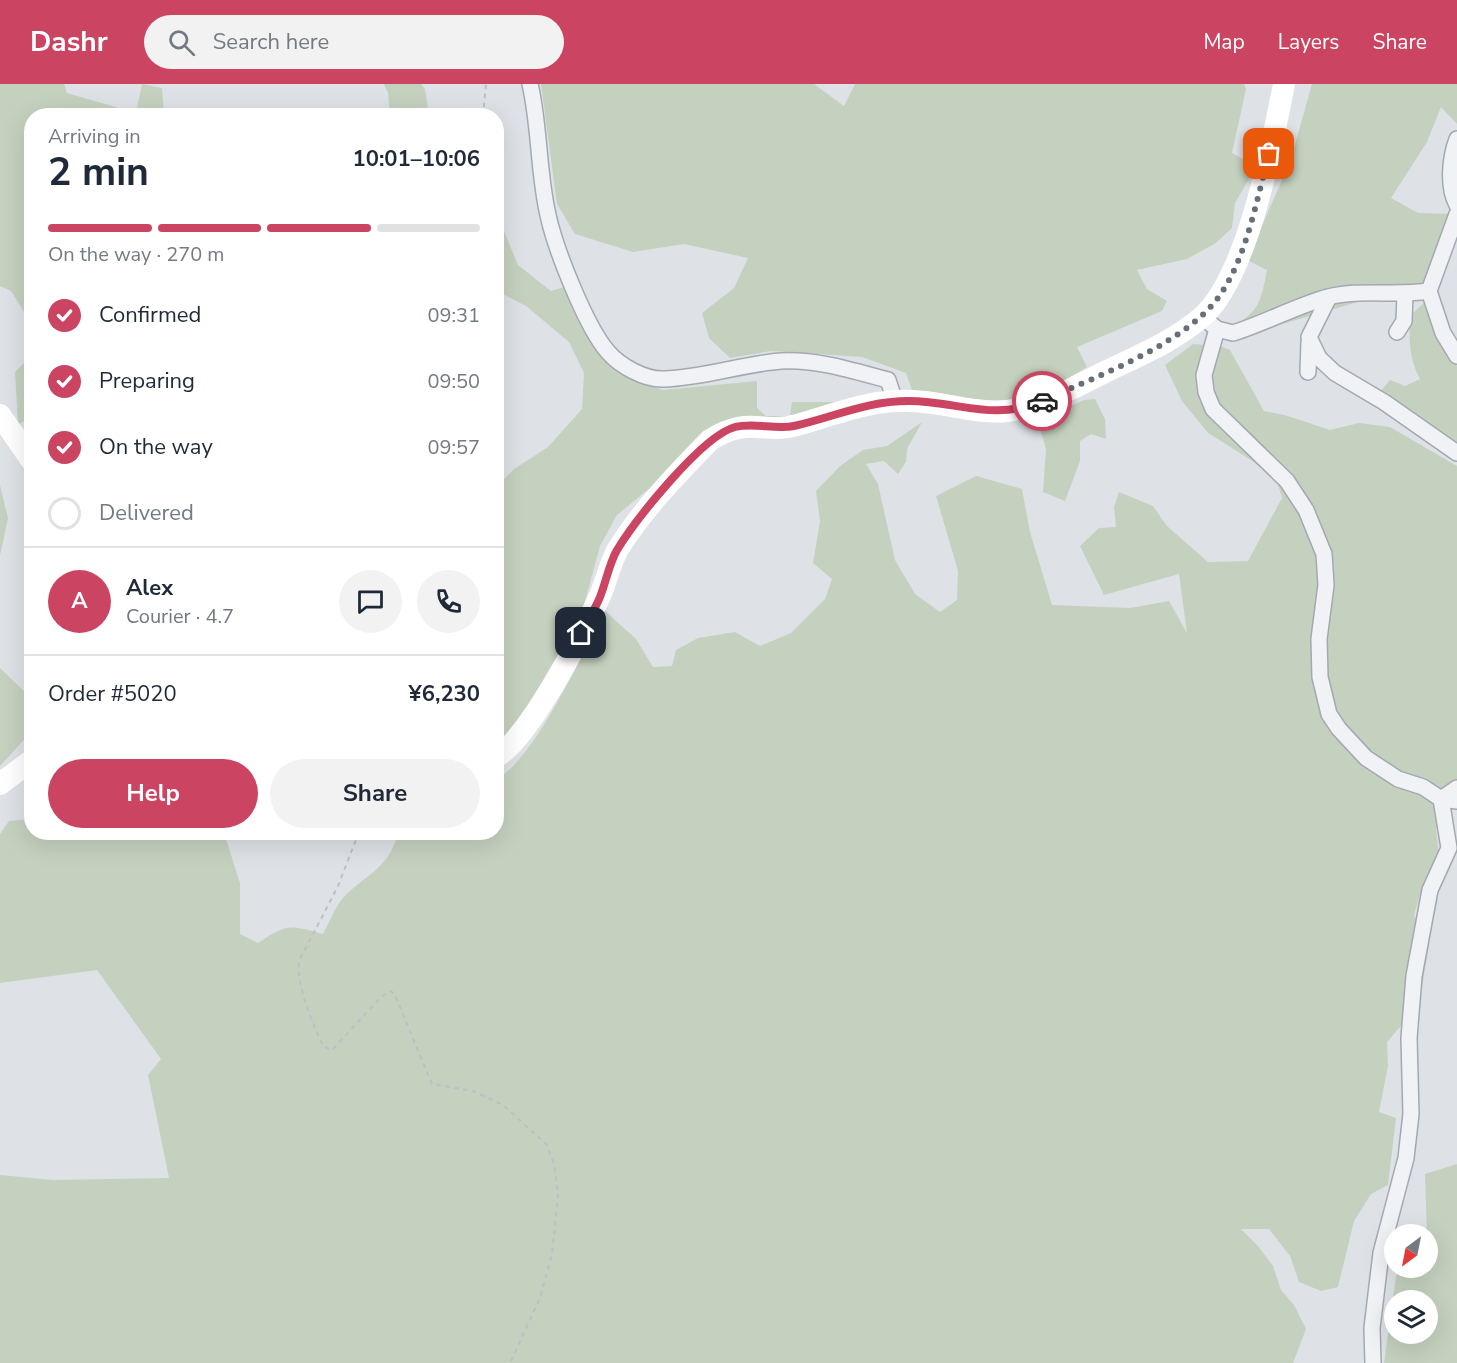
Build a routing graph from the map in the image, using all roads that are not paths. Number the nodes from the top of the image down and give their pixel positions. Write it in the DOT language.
graph roads {
  1 [pos="530,84"];
  2 [pos="1284,84"];
  3 [pos="1456,137"];
  4 [pos="1457,205"];
  5 [pos="1457,214"];
  6 [pos="1429,291"];
  7 [pos="1405,295"];
  8 [pos="1329,297"];
  9 [pos="1210,323"];
  10 [pos="1397,332"];
  11 [pos="1309,337"];
  12 [pos="1457,356"];
  13 [pos="1308,372"];
  14 [pos="895,401"];
  15 [pos="0,415"];
  16 [pos="24,450"];
  17 [pos="1457,453"];
  18 [pos="504,750"];
  19 [pos="24,766"];
  20 [pos="0,784"];
  21 [pos="1457,789"];
  22 [pos="1441,799"];
  23 [pos="1457,801"];
  24 [pos="1373,1363"];
  1 -- 14 [label="street"];
  2 -- 9 [label="street"];
  3 -- 4 [label="street"];
  5 -- 6 [label="street"];
  6 -- 7 [label="street"];
  6 -- 12 [label="street"];
  7 -- 8 [label="street"];
  7 -- 10 [label="street"];
  8 -- 9 [label="street"];
  8 -- 11 [label="street"];
  9 -- 14 [label="street"];
  9 -- 22 [label="street"];
  11 -- 13 [label="street"];
  11 -- 17 [label="street"];
  14 -- 18 [label="street"];
  15 -- 16 [label="street"];
  19 -- 20 [label="street"];
  21 -- 22 [label="street"];
  22 -- 23 [label="street"];
  22 -- 24 [label="street"];
}
